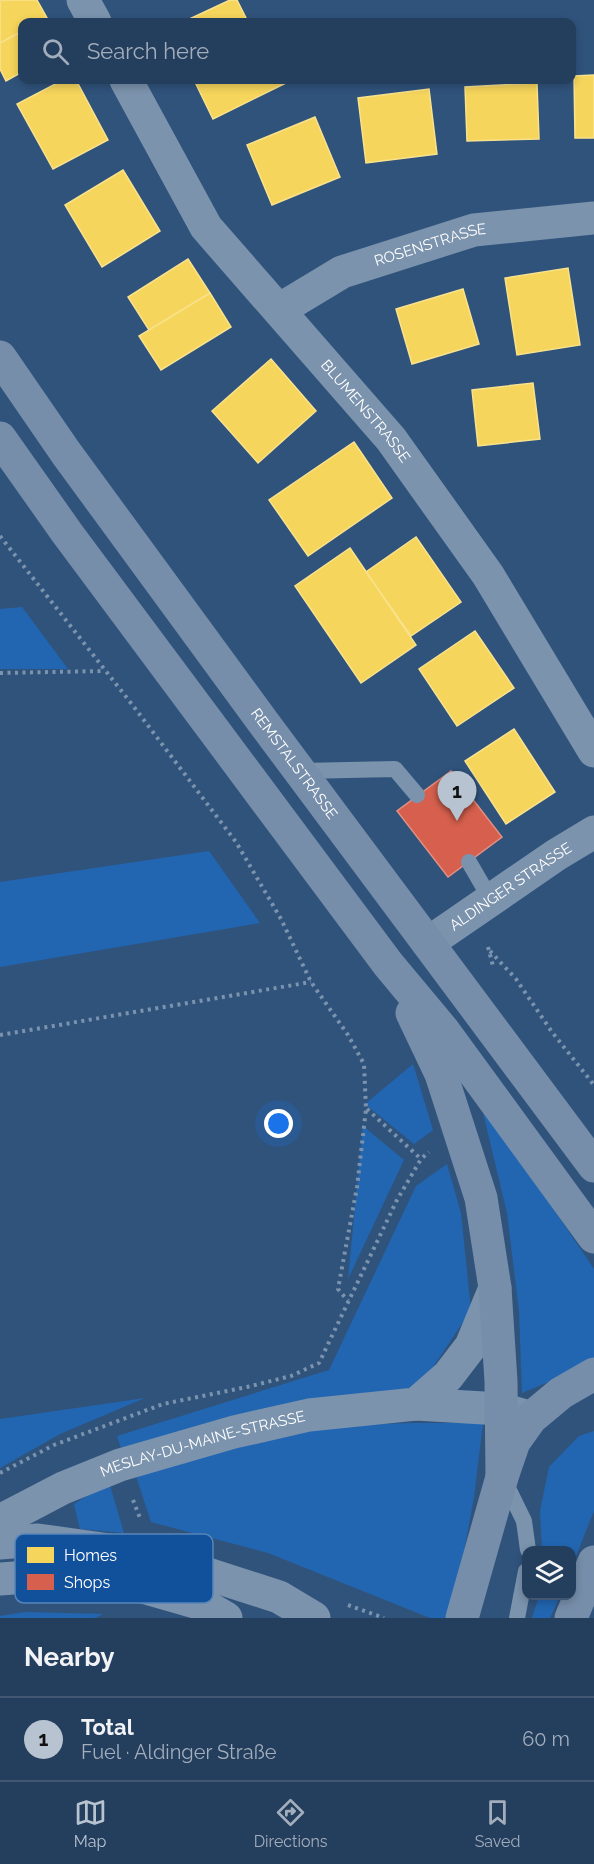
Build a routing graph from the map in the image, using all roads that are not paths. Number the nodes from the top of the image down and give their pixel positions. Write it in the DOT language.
graph roads {
  1 [pos="83,0"];
  2 [pos="93,18"];
  3 [pos="128,84"];
  4 [pos="594,218"];
  5 [pos="279,310"];
  6 [pos="0,357"];
  7 [pos="0,438"];
  8 [pos="594,752"];
  9 [pos="301,771"];
  10 [pos="417,795"];
  11 [pos="594,832"];
  12 [pos="469,862"];
  13 [pos="491,900"];
  14 [pos="428,943"];
  15 [pos="388,963"];
  16 [pos="594,1166"];
  17 [pos="594,1237"];
  18 [pos="495,1288"];
  19 [pos="594,1374"];
  20 [pos="416,1404"];
  21 [pos="516,1413"];
  22 [pos="502,1477"];
  23 [pos="0,1521"];
  24 [pos="15,1542"];
  25 [pos="0,1543"];
  26 [pos="527,1546"];
  27 [pos="591,1572"];
  28 [pos="213,1576"];
  29 [pos="15,1578"];
  30 [pos="0,1579"];
  31 [pos="522,1592"];
  32 [pos="183,1603"];
  33 [pos="215,1614"];
  34 [pos="314,1618"];
  35 [pos="462,1618"];
  36 [pos="517,1618"];
  37 [pos="571,1618"];
  1 -- 2 [label="street"];
  3 -- 5 [label="street, BLUMENSTRASSE"];
  4 -- 5 [label="street, ROSENSTRASSE"];
  5 -- 8 [label="street, BLUMENSTRASSE"];
  6 -- 9 [label="main road, REMSTALSTRASSE"];
  7 -- 15 [label="main road"];
  9 -- 10 [label="lane"];
  9 -- 14 [label="main road, REMSTALSTRASSE"];
  11 -- 13 [label="street, ALDINGER STRASSE"];
  12 -- 13 [label="lane"];
  13 -- 14 [label="street, ALDINGER STRASSE"];
  14 -- 16 [label="main road, REMSTALSTRASSE"];
  15 -- 17 [label="main road"];
  15 -- 18 [label="main road"];
  18 -- 20 [label="street"];
  18 -- 21 [label="main road"];
  19 -- 21 [label="main road"];
  20 -- 21 [label="street, MESLAY-DU-MAINE-STRASSE"];
  20 -- 23 [label="street, MESLAY-DU-MAINE-STRASSE"];
  21 -- 22 [label="main road"];
  22 -- 26 [label="lane"];
  22 -- 35 [label="main road"];
  24 -- 25 [label="street"];
  27 -- 37 [label="main road"];
  28 -- 34 [label="street"];
  29 -- 30 [label="street"];
  31 -- 36 [label="lane"];
  32 -- 33 [label="street"];
}
